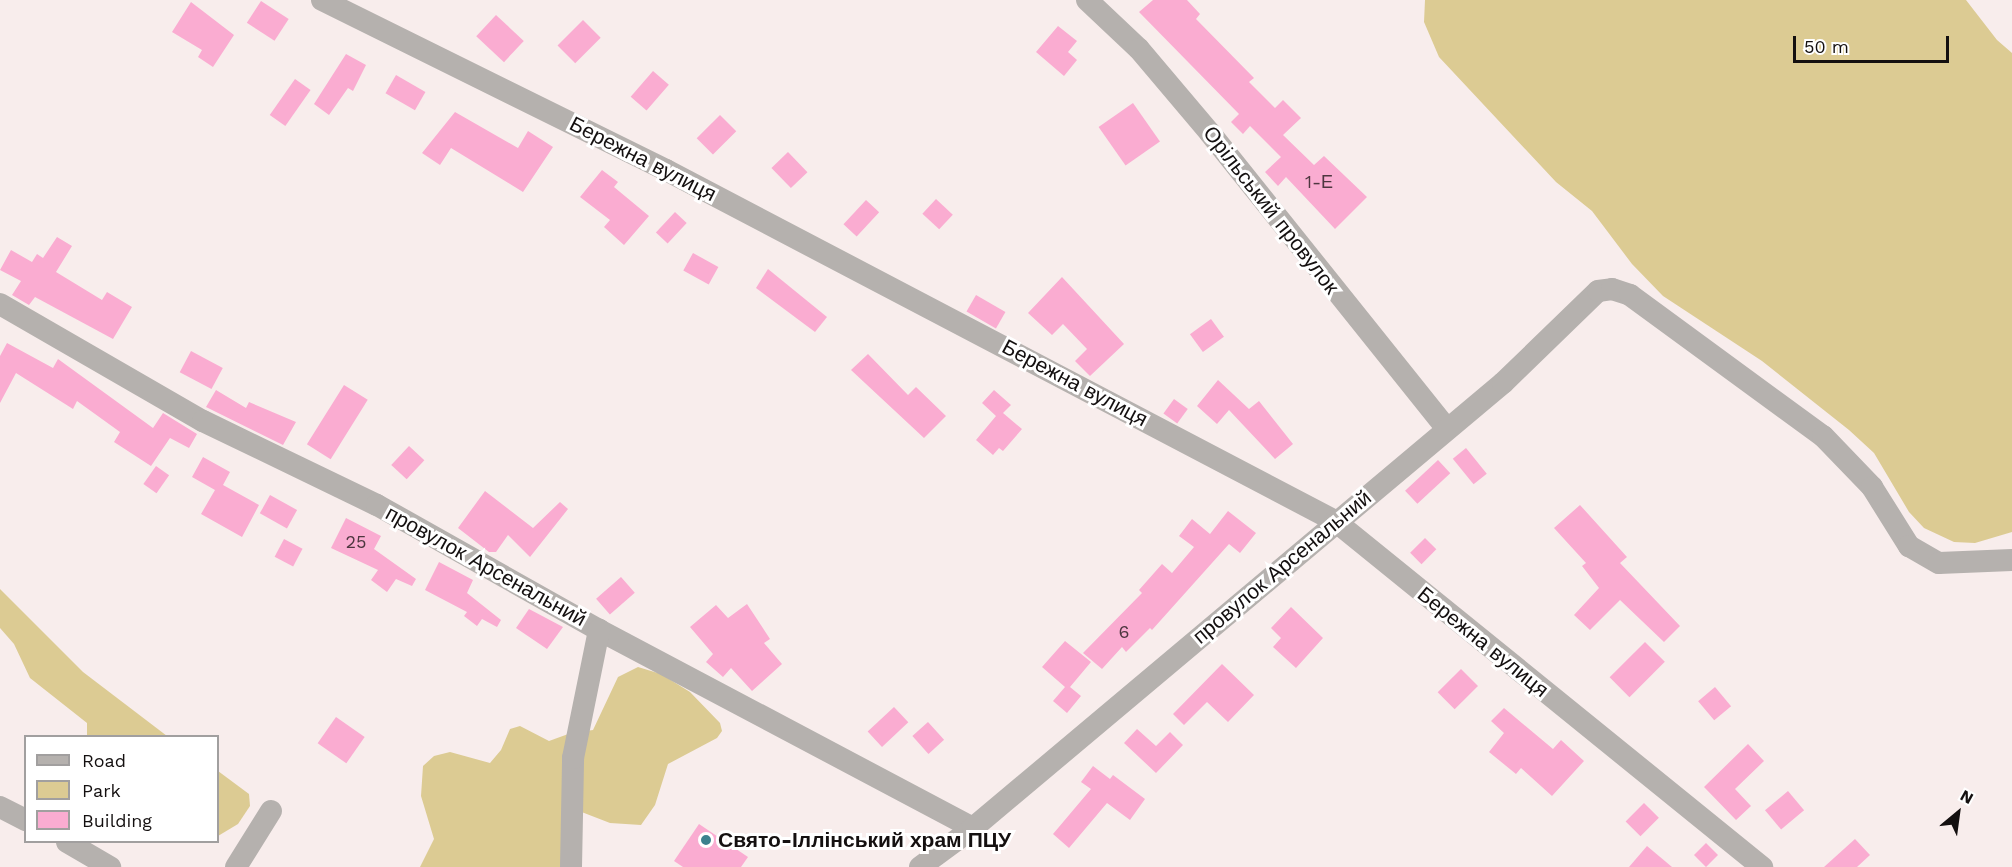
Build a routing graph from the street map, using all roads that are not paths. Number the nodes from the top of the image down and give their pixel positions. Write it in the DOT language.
graph roads {
  1 [pos="322,0"];
  2 [pos="1087,0"];
  3 [pos="0,304"];
  4 [pos="1446,429"];
  5 [pos="1335,521"];
  6 [pos="2012,560"];
  7 [pos="599,630"];
  8 [pos="0,807"];
  9 [pos="271,811"];
  10 [pos="24,819"];
  11 [pos="973,828"];
  12 [pos="69,843"];
  13 [pos="110,867"];
  14 [pos="236,867"];
  15 [pos="571,867"];
  16 [pos="920,867"];
  17 [pos="1762,867"];
  1 -- 5 [label="street, Бережна вулиця"];
  2 -- 4 [label="street, Орільський провулок"];
  3 -- 7 [label="street, провулок Арсенальний"];
  4 -- 5 [label="street, провулок Арсенальний"];
  4 -- 6 [label="street, провулок Арсенальний"];
  5 -- 11 [label="street, провулок Арсенальний"];
  5 -- 17 [label="street, Бережна вулиця"];
  7 -- 11 [label="street, провулок Арсенальний"];
  7 -- 15 [label="street"];
  8 -- 10 [label="street"];
  9 -- 14 [label="street"];
  11 -- 16 [label="street, провулок Арсенальний"];
  12 -- 13 [label="street"];
}
